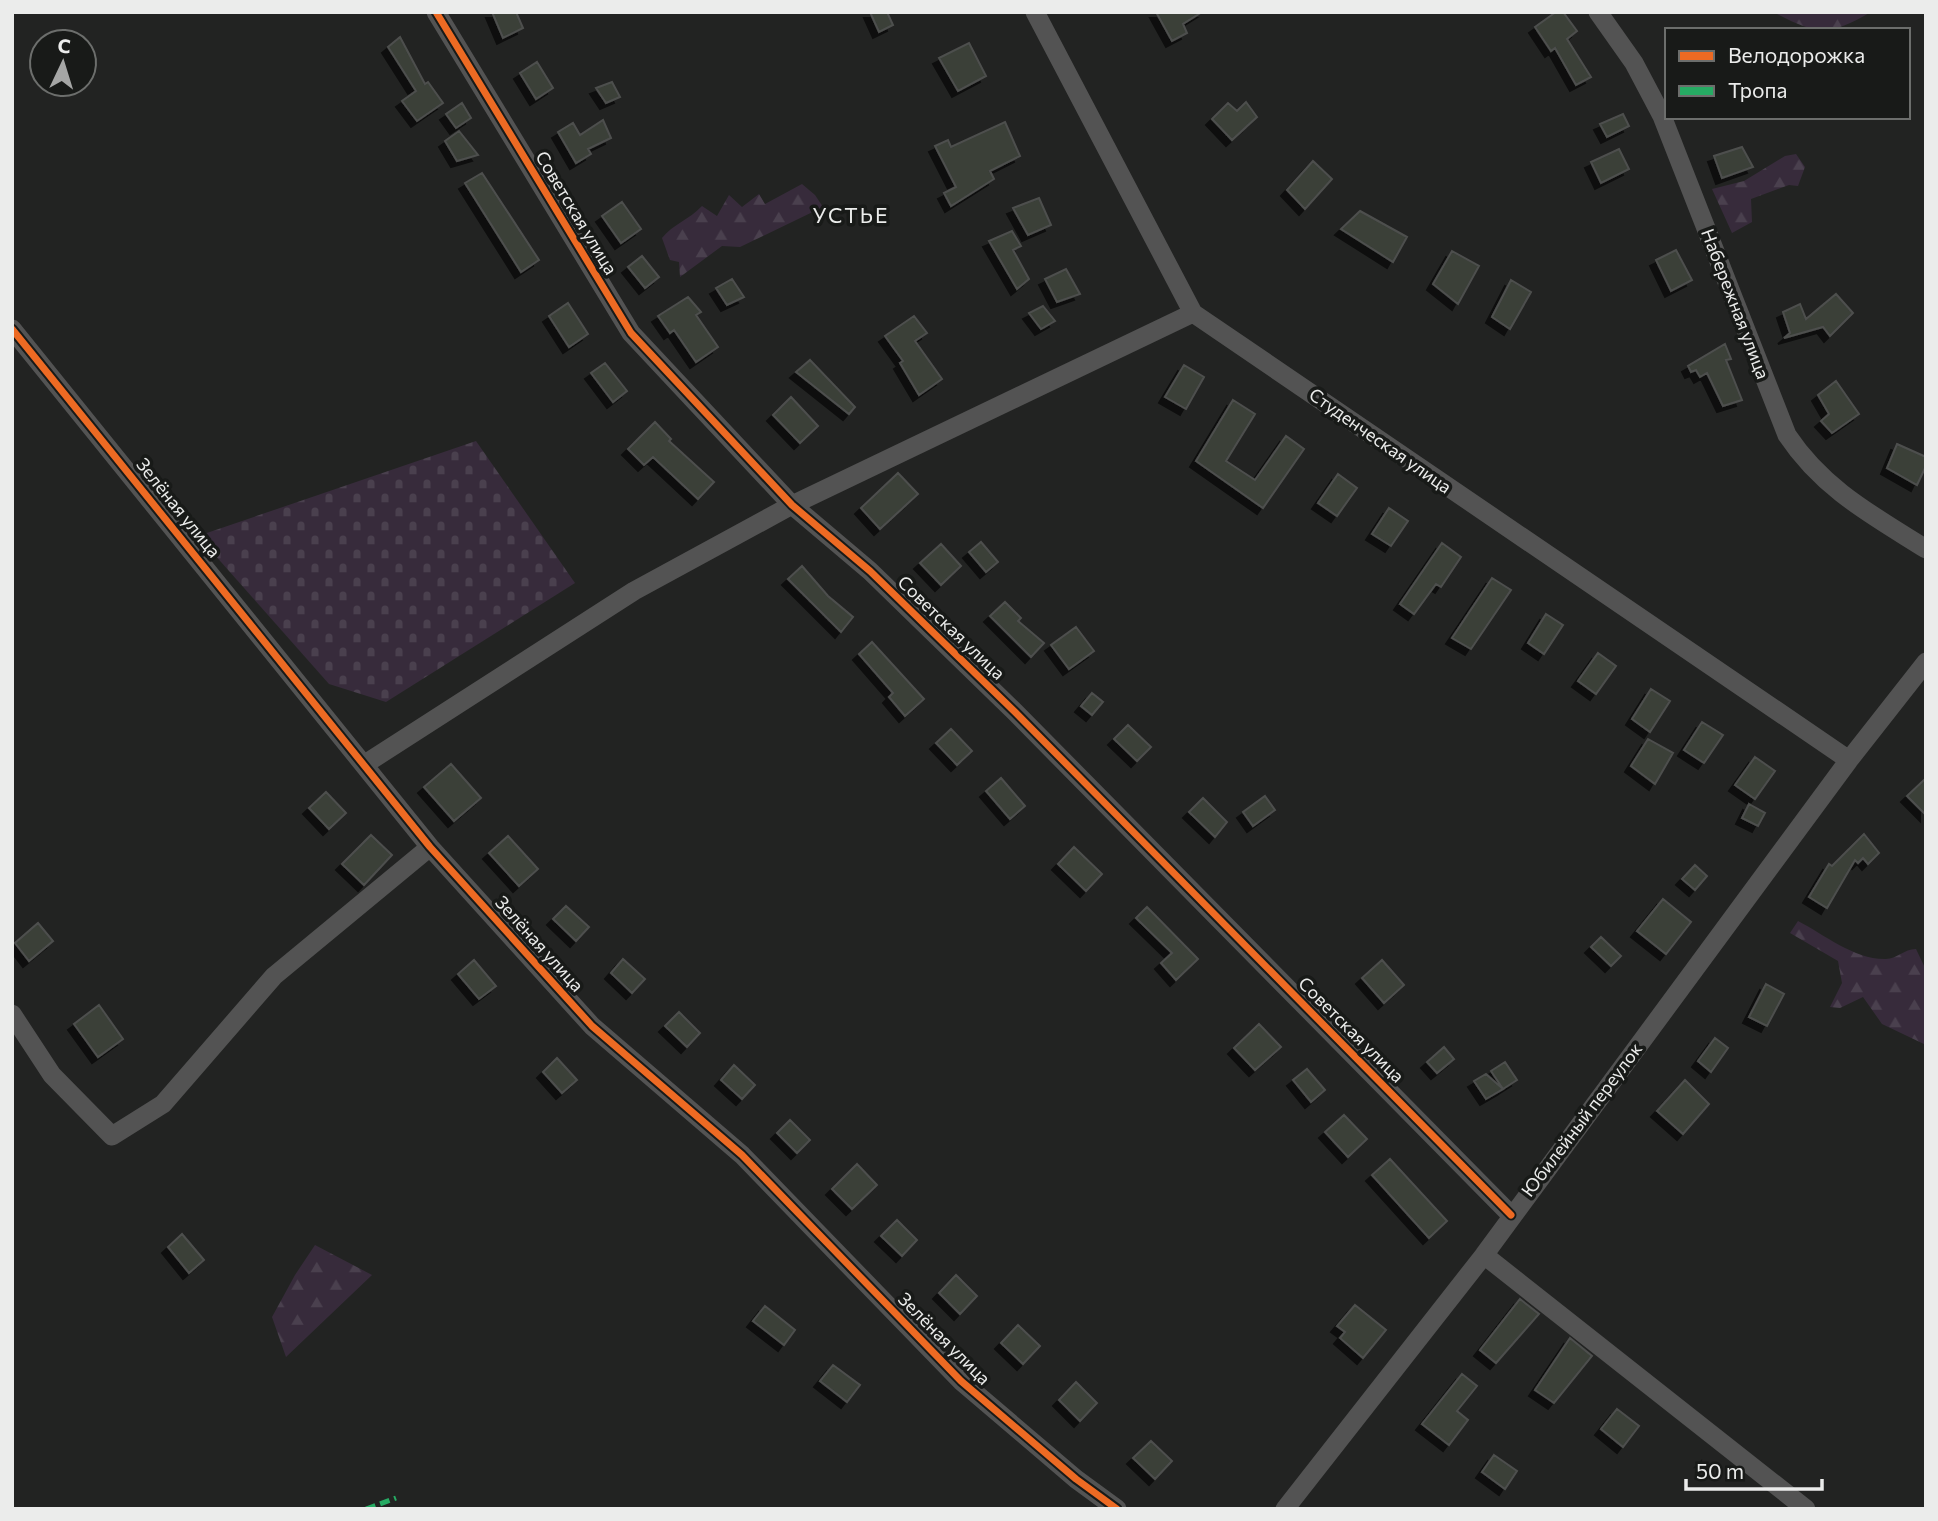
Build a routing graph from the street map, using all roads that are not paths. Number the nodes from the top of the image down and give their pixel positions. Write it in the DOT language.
graph roads {
  1 [pos="436,12"];
  2 [pos="1035,12"];
  3 [pos="1598,12"];
  4 [pos="1193,313"];
  5 [pos="12,329"];
  6 [pos="792,505"];
  7 [pos="1926,550"];
  8 [pos="1926,663"];
  9 [pos="1849,760"];
  10 [pos="365,764"];
  11 [pos="430,847"];
  12 [pos="12,1014"];
  13 [pos="1511,1215"];
  14 [pos="1484,1255"];
  15 [pos="1117,1509"];
  16 [pos="1285,1509"];
  17 [pos="1806,1509"];
  1 -- 6 [label="street, Советская улица"];
  2 -- 4 [label="street, Студенческая улица"];
  3 -- 7 [label="street, Набережная улица"];
  4 -- 6 [label="street"];
  4 -- 9 [label="street, Студенческая улица"];
  5 -- 10 [label="street, Зелёная улица"];
  6 -- 10 [label="street"];
  6 -- 13 [label="street, Советская улица"];
  8 -- 9 [label="street, Юбилейный переулок"];
  9 -- 13 [label="street, Юбилейный переулок"];
  10 -- 11 [label="street, Зелёная улица"];
  11 -- 12 [label="street"];
  11 -- 15 [label="street, Зелёная улица"];
  13 -- 14 [label="street, Юбилейный переулок"];
  14 -- 16 [label="street, Юбилейный переулок"];
  14 -- 17 [label="street"];
}
